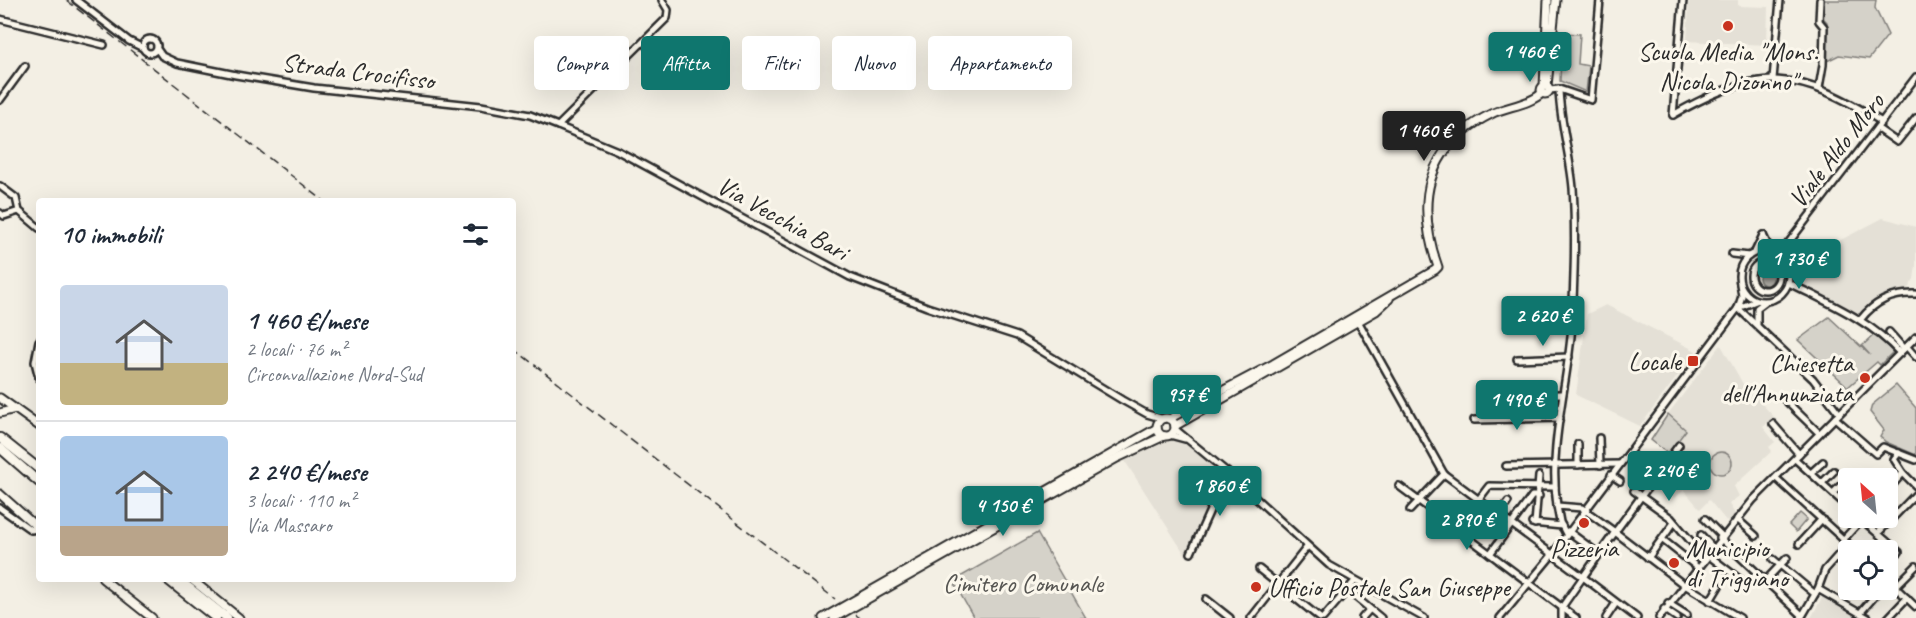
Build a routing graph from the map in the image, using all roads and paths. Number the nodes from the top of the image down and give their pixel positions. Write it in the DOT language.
graph roads {
  1 [pos="76,0"];
  2 [pos="662,0"];
  3 [pos="1548,0"];
  4 [pos="1556,0"];
  5 [pos="1600,0"];
  6 [pos="1683,0"];
  7 [pos="1780,0"];
  8 [pos="1820,0"];
  9 [pos="0,19"];
  10 [pos="146,40"];
  11 [pos="129,41"];
  12 [pos="104,45"];
  13 [pos="143,48"];
  14 [pos="155,51"];
  15 [pos="25,66"];
  16 [pos="1916,77"];
  17 [pos="1773,79"];
  18 [pos="1546,88"];
  19 [pos="1819,88"];
  20 [pos="1558,89"];
  21 [pos="0,100"];
  22 [pos="1916,118"];
  23 [pos="1882,122"];
  24 [pos="558,126"];
  25 [pos="1877,128"];
  26 [pos="0,186"];
  27 [pos="19,211"];
  28 [pos="0,213"];
  29 [pos="36,225"];
  30 [pos="1786,246"];
  31 [pos="1772,252"];
  32 [pos="1752,255"];
  33 [pos="1783,260"];
  34 [pos="1740,268"];
  35 [pos="1779,274"];
  36 [pos="1789,283"];
  37 [pos="1740,284"];
  38 [pos="1397,291"];
  39 [pos="1916,294"];
  40 [pos="1762,302"];
  41 [pos="1738,308"];
  42 [pos="1861,319"];
  43 [pos="1359,321"];
  44 [pos="1757,326"];
  45 [pos="1889,332"];
  46 [pos="1916,337"];
  47 [pos="1903,349"];
  48 [pos="1569,357"];
  49 [pos="1916,357"];
  50 [pos="1517,359"];
  51 [pos="1562,394"];
  52 [pos="1510,395"];
  53 [pos="0,398"];
  54 [pos="1784,399"];
  55 [pos="15,409"];
  56 [pos="0,413"];
  57 [pos="1147,414"];
  58 [pos="1837,415"];
  59 [pos="1560,418"];
  60 [pos="1167,419"];
  61 [pos="1474,420"];
  62 [pos="36,424"];
  63 [pos="1773,424"];
  64 [pos="1157,426"];
  65 [pos="1175,428"];
  66 [pos="1819,432"];
  67 [pos="1167,436"];
  68 [pos="0,438"];
  69 [pos="1599,438"];
  70 [pos="1186,440"];
  71 [pos="1578,444"];
  72 [pos="1679,445"];
  73 [pos="0,447"];
  74 [pos="1899,453"];
  75 [pos="1797,457"];
  76 [pos="1916,459"];
  77 [pos="1823,462"];
  78 [pos="1620,464"];
  79 [pos="1578,465"];
  80 [pos="1600,465"];
  81 [pos="1506,466"];
  82 [pos="1555,466"];
  83 [pos="36,467"];
  84 [pos="1834,471"];
  85 [pos="1227,472"];
  86 [pos="1811,473"];
  87 [pos="1903,473"];
  88 [pos="1444,474"];
  89 [pos="36,475"];
  90 [pos="1611,475"];
  91 [pos="1539,476"];
  92 [pos="1776,478"];
  93 [pos="36,479"];
  94 [pos="1898,479"];
  95 [pos="1620,482"];
  96 [pos="1822,483"];
  97 [pos="1399,486"];
  98 [pos="1539,486"];
  99 [pos="1916,486"];
  100 [pos="1555,487"];
  101 [pos="1838,488"];
  102 [pos="1634,491"];
  103 [pos="1833,493"];
  104 [pos="0,494"];
  105 [pos="1916,494"];
  106 [pos="1536,496"];
  107 [pos="1641,496"];
  108 [pos="1838,498"];
  109 [pos="1477,499"];
  110 [pos="1419,500"];
  111 [pos="1508,502"];
  112 [pos="1557,506"];
  113 [pos="0,508"];
  114 [pos="1585,509"];
  115 [pos="1410,510"];
  116 [pos="1499,514"];
  117 [pos="1705,519"];
  118 [pos="1737,519"];
  119 [pos="1822,519"];
  120 [pos="1512,524"];
  121 [pos="1673,524"];
  122 [pos="36,525"];
  123 [pos="1562,526"];
  124 [pos="1873,528"];
  125 [pos="36,529"];
  126 [pos="1456,529"];
  127 [pos="1615,532"];
  128 [pos="1567,533"];
  129 [pos="1878,533"];
  130 [pos="1701,535"];
  131 [pos="1756,536"];
  132 [pos="1721,537"];
  133 [pos="1663,540"];
  134 [pos="1844,540"];
  135 [pos="1799,544"];
  136 [pos="1307,548"];
  137 [pos="1713,548"];
  138 [pos="1899,552"];
  139 [pos="1191,553"];
  140 [pos="1838,553"];
  141 [pos="1490,554"];
  142 [pos="1599,554"];
  143 [pos="1552,555"];
  144 [pos="1706,556"];
  145 [pos="1648,558"];
  146 [pos="1787,558"];
  147 [pos="1773,560"];
  148 [pos="1780,565"];
  149 [pos="1916,566"];
  150 [pos="1697,567"];
  151 [pos="1259,569"];
  152 [pos="1757,573"];
  153 [pos="1583,577"];
  154 [pos="1766,580"];
  155 [pos="1355,581"];
  156 [pos="107,582"];
  157 [pos="171,582"];
  158 [pos="182,582"];
  159 [pos="195,582"];
  160 [pos="1529,582"];
  161 [pos="1683,584"];
  162 [pos="1898,584"];
  163 [pos="1278,585"];
  164 [pos="1719,586"];
  165 [pos="1347,590"];
  166 [pos="1898,590"];
  167 [pos="1816,592"];
  168 [pos="1907,598"];
  169 [pos="1206,599"];
  170 [pos="1871,600"];
  171 [pos="1710,601"];
  172 [pos="1616,603"];
  173 [pos="1668,603"];
  174 [pos="1562,606"];
  175 [pos="1916,607"];
  176 [pos="1370,609"];
  177 [pos="1664,609"];
  178 [pos="1860,613"];
  179 [pos="1687,615"];
  180 [pos="1801,617"];
  181 [pos="152,618"];
  182 [pos="216,618"];
  183 [pos="227,618"];
  184 [pos="238,618"];
  185 [pos="823,618"];
  186 [pos="834,618"];
  187 [pos="1230,618"];
  188 [pos="1251,618"];
  189 [pos="1322,618"];
  190 [pos="1362,618"];
  191 [pos="1380,618"];
  192 [pos="1424,618"];
  193 [pos="1500,618"];
  194 [pos="1562,618"];
  195 [pos="1576,618"];
  196 [pos="1606,618"];
  197 [pos="1637,618"];
  198 [pos="1659,618"];
  199 [pos="1677,618"];
  200 [pos="1740,618"];
  201 [pos="1868,618"];
  202 [pos="1888,618"];
  1 -- 11 [label="street"];
  2 -- 24 [label="street"];
  3 -- 18 [label="main road"];
  4 -- 18 [label="main road"];
  5 -- 20 [label="street"];
  6 -- 17 [label="street"];
  7 -- 17 [label="street"];
  8 -- 19 [label="street"];
  9 -- 12 [label="street"];
  10 -- 11 [label="street"];
  10 -- 13 [label="street"];
  10 -- 14 [label="street"];
  11 -- 13 [label="street"];
  13 -- 14 [label="street"];
  14 -- 24 [label="street, Strada Crocifisso"];
  15 -- 21 [label="street"];
  16 -- 23 [label="street, Viale Aldo Moro"];
  17 -- 19 [label="street"];
  18 -- 20 [label="street"];
  18 -- 38 [label="main road"];
  19 -- 23 [label="street"];
  20 -- 48 [label="street"];
  22 -- 25 [label="street"];
  23 -- 25 [label="street, Viale Aldo Moro"];
  24 -- 57 [label="street, Via Vecchia Bari"];
  25 -- 30 [label="street, Viale Aldo Moro"];
  26 -- 27 [label="street"];
  27 -- 28 [label="street"];
  27 -- 29 [label="street"];
  30 -- 31 [label="street, Viale Aldo Moro"];
  30 -- 33 [label="street, Viale Aldo Moro"];
  31 -- 32 [label="street"];
  31 -- 32 [label="street"];
  31 -- 33 [label="street"];
  32 -- 34 [label="street"];
  32 -- 34 [label="street"];
  33 -- 36 [label="street"];
  34 -- 37 [label="street"];
  35 -- 35 [label="street"];
  36 -- 40 [label="street"];
  36 -- 42 [label="street"];
  37 -- 40 [label="street"];
  37 -- 41 [label="street"];
  38 -- 43 [label="main road"];
  38 -- 60 [label="main road"];
  39 -- 42 [label="street"];
  40 -- 41 [label="street"];
  40 -- 44 [label="street"];
  41 -- 44 [label="street"];
  41 -- 78 [label="street"];
  42 -- 47 [label="street"];
  43 -- 65 [label="main road"];
  43 -- 88 [label="street"];
  44 -- 58 [label="street"];
  45 -- 47 [label="street"];
  46 -- 47 [label="street"];
  47 -- 49 [label="street"];
  47 -- 58 [label="street"];
  48 -- 50 [label="street"];
  48 -- 51 [label="street"];
  51 -- 52 [label="street"];
  51 -- 59 [label="street"];
  53 -- 55 [label="main road"];
  54 -- 66 [label="street"];
  55 -- 56 [label="main road"];
  55 -- 62 [label="main road"];
  57 -- 60 [label="street, Via Vecchia Bari"];
  57 -- 64 [label="street, Via Vecchia Bari"];
  58 -- 66 [label="street"];
  58 -- 74 [label="street"];
  59 -- 61 [label="street"];
  59 -- 82 [label="street"];
  60 -- 64 [label="main road"];
  60 -- 65 [label="main road"];
  63 -- 75 [label="street"];
  64 -- 67 [label="main road"];
  64 -- 185 [label="main road"];
  65 -- 67 [label="main road"];
  65 -- 70 [label="street"];
  66 -- 75 [label="street"];
  67 -- 70 [label="street"];
  67 -- 186 [label="main road"];
  68 -- 83 [label="highway"];
  69 -- 80 [label="street"];
  70 -- 85 [label="street"];
  71 -- 79 [label="street"];
  72 -- 107 [label="street"];
  73 -- 89 [label="highway"];
  73 -- 93 [label="highway"];
  74 -- 76 [label="street"];
  74 -- 87 [label="street"];
  75 -- 86 [label="street"];
  75 -- 92 [label="street"];
  77 -- 86 [label="street"];
  78 -- 80 [label="street"];
  78 -- 90 [label="street"];
  79 -- 80 [label="street"];
  79 -- 82 [label="street"];
  81 -- 82 [label="street"];
  82 -- 100 [label="street"];
  84 -- 96 [label="street"];
  85 -- 136 [label="street"];
  85 -- 139 [label="street"];
  86 -- 96 [label="street"];
  87 -- 94 [label="street"];
  87 -- 99 [label="street"];
  88 -- 109 [label="street"];
  88 -- 110 [label="street"];
  90 -- 95 [label="street"];
  90 -- 114 [label="street"];
  91 -- 98 [label="street"];
  92 -- 118 [label="street"];
  92 -- 119 [label="street"];
  96 -- 103 [label="street"];
  97 -- 110 [label="street"];
  98 -- 100 [label="street"];
  98 -- 106 [label="street"];
  98 -- 109 [label="street"];
  100 -- 112 [label="street"];
  101 -- 103 [label="street"];
  102 -- 107 [label="street"];
  103 -- 108 [label="street"];
  104 -- 122 [label="main road"];
  105 -- 129 [label="street"];
  106 -- 120 [label="street"];
  106 -- 123 [label="street"];
  107 -- 121 [label="street"];
  107 -- 127 [label="street"];
  109 -- 116 [label="street"];
  109 -- 126 [label="street"];
  110 -- 115 [label="street"];
  110 -- 126 [label="street"];
  111 -- 116 [label="street"];
  112 -- 114 [label="street"];
  112 -- 123 [label="street"];
  113 -- 125 [label="street"];
  114 -- 127 [label="street"];
  114 -- 128 [label="street"];
  116 -- 120 [label="street"];
  117 -- 132 [label="street"];
  118 -- 131 [label="street"];
  118 -- 132 [label="street"];
  119 -- 134 [label="street"];
  119 -- 135 [label="street"];
  120 -- 141 [label="street"];
  120 -- 143 [label="street"];
  121 -- 133 [label="street"];
  121 -- 144 [label="street"];
  123 -- 128 [label="street"];
  124 -- 129 [label="street"];
  126 -- 141 [label="street"];
  127 -- 142 [label="street"];
  127 -- 145 [label="street"];
  128 -- 142 [label="street"];
  128 -- 143 [label="street"];
  129 -- 138 [label="street"];
  130 -- 137 [label="street"];
  132 -- 137 [label="street"];
  132 -- 152 [label="street"];
  133 -- 145 [label="street"];
  133 -- 150 [label="street"];
  136 -- 155 [label="street"];
  136 -- 163 [label="street"];
  137 -- 144 [label="street"];
  140 -- 167 [label="street"];
  141 -- 160 [label="street"];
  142 -- 153 [label="street"];
  143 -- 153 [label="street"];
  143 -- 160 [label="street"];
  144 -- 150 [label="street"];
  144 -- 152 [label="street"];
  145 -- 161 [label="street"];
  146 -- 148 [label="street"];
  147 -- 148 [label="street"];
  148 -- 154 [label="street"];
  148 -- 167 [label="street"];
  149 -- 162 [label="street"];
  150 -- 161 [label="street"];
  151 -- 163 [label="street"];
  152 -- 154 [label="street"];
  153 -- 172 [label="street"];
  153 -- 174 [label="street"];
  154 -- 180 [label="street"];
  155 -- 165 [label="street"];
  155 -- 192 [label="street"];
  156 -- 181 [label="main road"];
  157 -- 182 [label="highway"];
  158 -- 183 [label="highway"];
  159 -- 184 [label="main road"];
  160 -- 174 [label="street"];
  160 -- 193 [label="street"];
  161 -- 171 [label="street"];
  161 -- 173 [label="street"];
  163 -- 188 [label="street"];
  163 -- 189 [label="street"];
  164 -- 171 [label="street"];
  165 -- 176 [label="street"];
  165 -- 189 [label="street"];
  166 -- 168 [label="street"];
  167 -- 178 [label="street"];
  167 -- 180 [label="street"];
  168 -- 175 [label="street"];
  168 -- 202 [label="street"];
  169 -- 187 [label="street"];
  170 -- 178 [label="street"];
  171 -- 200 [label="street"];
  172 -- 196 [label="street"];
  172 -- 197 [label="street"];
  173 -- 177 [label="street"];
  173 -- 179 [label="street"];
  174 -- 194 [label="street"];
  174 -- 195 [label="street"];
  176 -- 190 [label="street"];
  176 -- 191 [label="street"];
  177 -- 198 [label="street"];
  177 -- 199 [label="street"];
  178 -- 201 [label="street"];
}
